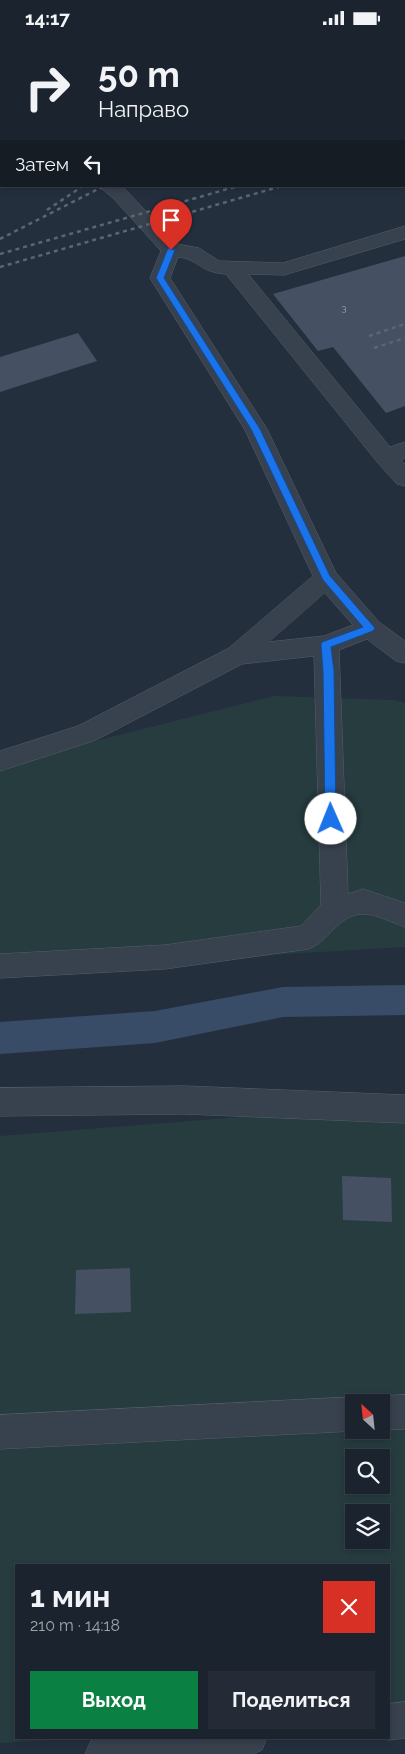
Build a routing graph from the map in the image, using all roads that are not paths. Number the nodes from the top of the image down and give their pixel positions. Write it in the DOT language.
graph roads {
  1 [pos="110,187"];
  2 [pos="405,232"];
  3 [pos="171,250"];
  4 [pos="232,268"];
  5 [pos="395,454"];
  6 [pos="405,478"];
  7 [pos="326,578"];
  8 [pos="370,628"];
  9 [pos="326,645"];
  10 [pos="405,654"];
  11 [pos="238,655"];
  12 [pos="0,761"];
  13 [pos="335,909"];
  14 [pos="405,915"];
  15 [pos="0,966"];
  16 [pos="0,1102"];
  17 [pos="405,1109"];
  18 [pos="405,1412"];
  19 [pos="390,1413"];
  20 [pos="345,1414"];
  21 [pos="0,1432"];
  22 [pos="405,1720"];
  23 [pos="390,1722"];
  24 [pos="232,1739"];
  25 [pos="104,1754"];
  1 -- 3 [label="street"];
  2 -- 4 [label="street"];
  3 -- 4 [label="street"];
  3 -- 7 [label="street"];
  4 -- 5 [label="street"];
  5 -- 6 [label="street"];
  7 -- 8 [label="street"];
  7 -- 11 [label="street"];
  8 -- 9 [label="street"];
  8 -- 10 [label="street"];
  9 -- 11 [label="street"];
  9 -- 13 [label="street"];
  11 -- 12 [label="street"];
  13 -- 14 [label="street"];
  13 -- 15 [label="street"];
  16 -- 17 [label="street"];
  18 -- 19 [label="street"];
  20 -- 21 [label="street"];
  22 -- 23 [label="street"];
  24 -- 25 [label="street"];
}
